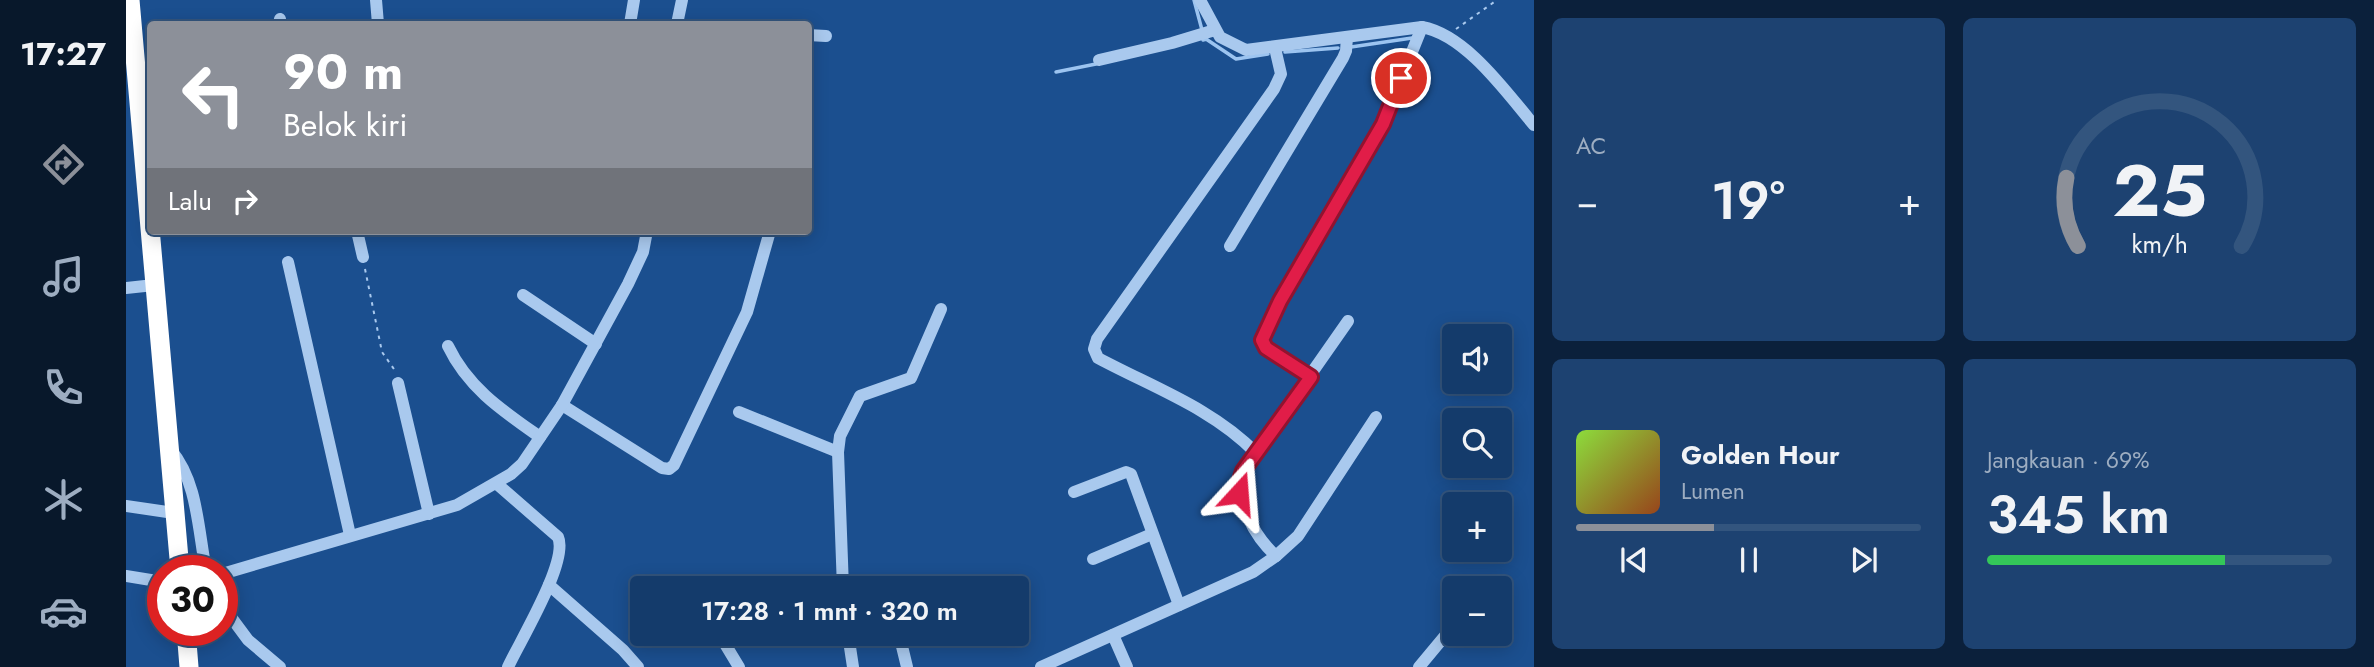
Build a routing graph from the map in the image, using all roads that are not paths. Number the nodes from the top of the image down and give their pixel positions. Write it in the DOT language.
graph roads {
  1 [pos="130,0"];
  2 [pos="376,0"];
  3 [pos="634,0"];
  4 [pos="682,0"];
  5 [pos="1200,0"];
  6 [pos="378,21"];
  7 [pos="630,21"];
  8 [pos="678,21"];
  9 [pos="1422,27"];
  10 [pos="1215,30"];
  11 [pos="812,35"];
  12 [pos="826,36"];
  13 [pos="1347,37"];
  14 [pos="1275,48"];
  15 [pos="1100,60"];
  16 [pos="145,100"];
  17 [pos="1534,125"];
  18 [pos="147,141"];
  19 [pos="152,235"];
  20 [pos="358,235"];
  21 [pos="646,235"];
  22 [pos="769,235"];
  23 [pos="1230,246"];
  24 [pos="363,257"];
  25 [pos="288,262"];
  26 [pos="154,285"];
  27 [pos="126,288"];
  28 [pos="523,295"];
  29 [pos="941,309"];
  30 [pos="1348,321"];
  31 [pos="596,344"];
  32 [pos="448,346"];
  33 [pos="1311,377"];
  34 [pos="398,383"];
  35 [pos="562,405"];
  36 [pos="739,412"];
  37 [pos="1376,417"];
  38 [pos="540,437"];
  39 [pos="169,447"];
  40 [pos="838,452"];
  41 [pos="1256,453"];
  42 [pos="497,484"];
  43 [pos="1074,492"];
  44 [pos="126,506"];
  45 [pos="174,513"];
  46 [pos="429,514"];
  47 [pos="1152,534"];
  48 [pos="351,535"];
  49 [pos="178,555"];
  50 [pos="202,555"];
  51 [pos="1276,556"];
  52 [pos="1093,559"];
  53 [pos="238,569"];
  54 [pos="126,576"];
  55 [pos="843,576"];
  56 [pos="147,579"];
  57 [pos="548,585"];
  58 [pos="1179,605"];
  59 [pos="238,627"];
  60 [pos="1113,635"];
  61 [pos="1442,639"];
  62 [pos="187,646"];
  63 [pos="727,646"];
  64 [pos="850,646"];
  65 [pos="902,646"];
  66 [pos="189,667"];
  67 [pos="280,667"];
  68 [pos="508,667"];
  69 [pos="638,667"];
  70 [pos="740,667"];
  71 [pos="853,667"];
  72 [pos="907,667"];
  73 [pos="1041,667"];
  74 [pos="1127,667"];
  75 [pos="1419,667"];
  1 -- 16 [label="highway"];
  2 -- 6 [label="street"];
  3 -- 7 [label="street"];
  4 -- 8 [label="street"];
  5 -- 10 [label="street"];
  9 -- 13 [label="street"];
  9 -- 17 [label="street"];
  9 -- 33 [label="street"];
  10 -- 14 [label="street"];
  10 -- 15 [label="street"];
  11 -- 12 [label="street"];
  13 -- 14 [label="street"];
  13 -- 23 [label="street"];
  14 -- 41 [label="street"];
  16 -- 18 [label="highway"];
  19 -- 26 [label="highway"];
  20 -- 24 [label="street"];
  21 -- 31 [label="street"];
  22 -- 35 [label="street"];
  25 -- 48 [label="street"];
  26 -- 27 [label="street"];
  26 -- 39 [label="highway"];
  28 -- 31 [label="street"];
  29 -- 40 [label="street"];
  30 -- 33 [label="street"];
  31 -- 35 [label="street"];
  32 -- 38 [label="street"];
  33 -- 41 [label="street"];
  34 -- 46 [label="street"];
  35 -- 38 [label="street"];
  36 -- 40 [label="street"];
  37 -- 51 [label="street"];
  38 -- 42 [label="street"];
  39 -- 45 [label="highway"];
  39 -- 50 [label="street"];
  40 -- 55 [label="street"];
  41 -- 51 [label="street"];
  42 -- 46 [label="street"];
  42 -- 57 [label="street"];
  43 -- 47 [label="street"];
  44 -- 45 [label="street"];
  45 -- 49 [label="highway"];
  46 -- 48 [label="street"];
  47 -- 52 [label="street"];
  47 -- 58 [label="street"];
  48 -- 53 [label="street"];
  51 -- 58 [label="street"];
  54 -- 56 [label="street"];
  57 -- 68 [label="street"];
  57 -- 69 [label="street"];
  58 -- 60 [label="street"];
  59 -- 67 [label="street"];
  60 -- 73 [label="street"];
  60 -- 74 [label="street"];
  61 -- 75 [label="street"];
  62 -- 66 [label="highway"];
  63 -- 70 [label="street"];
  64 -- 71 [label="street"];
  65 -- 72 [label="street"];
}
